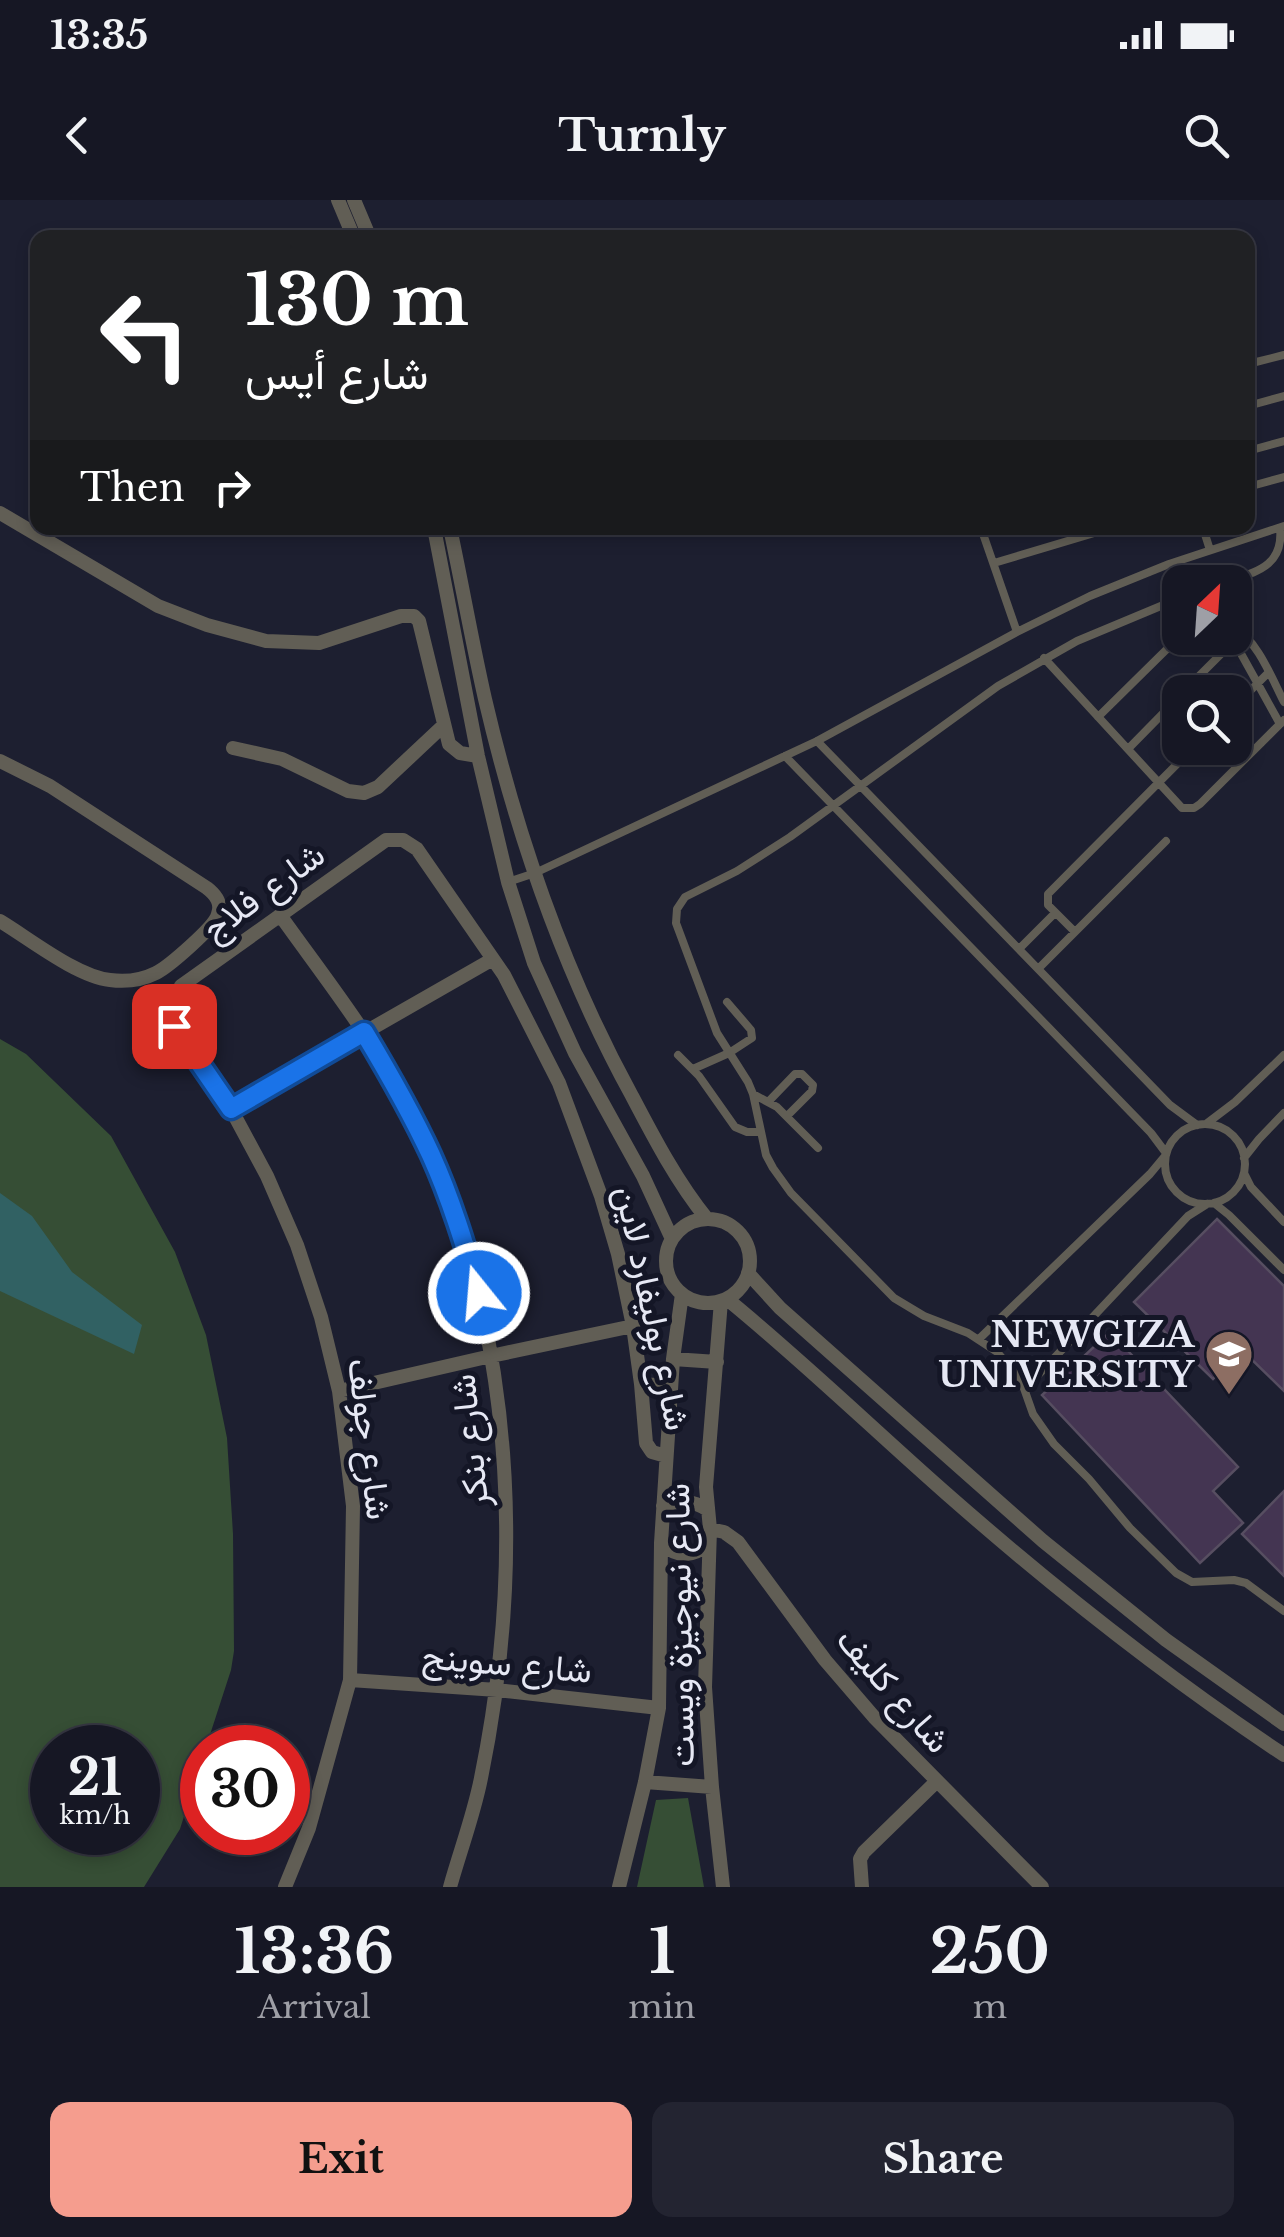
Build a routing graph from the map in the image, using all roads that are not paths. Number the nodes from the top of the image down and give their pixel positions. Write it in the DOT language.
graph roads {
  1 [pos="338,200"];
  2 [pos="354,200"];
  3 [pos="351,230"];
  4 [pos="367,230"];
  5 [pos="1284,355"];
  6 [pos="1255,362"];
  7 [pos="1284,396"];
  8 [pos="1255,404"];
  9 [pos="1284,441"];
  10 [pos="1255,449"];
  11 [pos="1284,477"];
  12 [pos="1255,486"];
  13 [pos="0,513"];
  14 [pos="1282,527"];
  15 [pos="30,531"];
  16 [pos="37,535"];
  17 [pos="435,535"];
  18 [pos="451,535"];
  19 [pos="984,535"];
  20 [pos="1088,535"];
  21 [pos="1205,535"];
  22 [pos="1210,550"];
  23 [pos="994,563"];
  24 [pos="1252,573"];
  25 [pos="1162,605"];
  26 [pos="1018,632"];
  27 [pos="1252,643"];
  28 [pos="1164,655"];
  29 [pos="1220,655"];
  30 [pos="1242,655"];
  31 [pos="1044,658"];
  32 [pos="1268,673"];
  33 [pos="1201,675"];
  34 [pos="1258,683"];
  35 [pos="1252,689"];
  36 [pos="1284,702"];
  37 [pos="1162,714"];
  38 [pos="1098,716"];
  39 [pos="1282,722"];
  40 [pos="444,725"];
  41 [pos="817,741"];
  42 [pos="233,748"];
  43 [pos="1128,748"];
  44 [pos="478,756"];
  45 [pos="785,756"];
  46 [pos="0,761"];
  47 [pos="1177,765"];
  48 [pos="1158,783"];
  49 [pos="861,784"];
  50 [pos="832,806"];
  51 [pos="1166,841"];
  52 [pos="417,849"];
  53 [pos="535,872"];
  54 [pos="508,882"];
  55 [pos="1055,912"];
  56 [pos="280,915"];
  57 [pos="0,921"];
  58 [pos="1075,932"];
  59 [pos="1020,948"];
  60 [pos="493,959"];
  61 [pos="1039,968"];
  62 [pos="727,1002"];
  63 [pos="174,1026"];
  64 [pos="364,1032"];
  65 [pos="728,1053"];
  66 [pos="1284,1055"];
  67 [pos="678,1056"];
  68 [pos="693,1069"];
  69 [pos="752,1094"];
  70 [pos="769,1101"];
  71 [pos="231,1109"];
  72 [pos="1284,1114"];
  73 [pos="787,1116"];
  74 [pos="1201,1124"];
  75 [pos="761,1132"];
  76 [pos="818,1148"];
  77 [pos="1166,1154"];
  78 [pos="1244,1158"];
  79 [pos="674,1172"];
  80 [pos="1244,1173"];
  81 [pos="643,1176"];
  82 [pos="1210,1204"];
  83 [pos="707,1219"];
  84 [pos="1284,1222"];
  85 [pos="672,1239"];
  86 [pos="1284,1270"];
  87 [pos="748,1273"];
  88 [pos="682,1294"];
  89 [pos="724,1300"];
  90 [pos="633,1326"];
  91 [pos="979,1340"];
  92 [pos="490,1356"];
  93 [pos="673,1359"];
  94 [pos="716,1362"];
  95 [pos="642,1384"];
  96 [pos="671,1386"];
  97 [pos="1025,1390"];
  98 [pos="339,1391"];
  99 [pos="666,1456"];
  100 [pos="663,1506"];
  101 [pos="708,1510"];
  102 [pos="710,1536"];
  103 [pos="661,1543"];
  104 [pos="1284,1611"];
  105 [pos="350,1680"];
  106 [pos="497,1690"];
  107 [pos="659,1708"];
  108 [pos="1284,1724"];
  109 [pos="1284,1754"];
  110 [pos="645,1782"];
  111 [pos="936,1782"];
  112 [pos="712,1787"];
  113 [pos="285,1887"];
  114 [pos="450,1887"];
  115 [pos="619,1887"];
  116 [pos="723,1887"];
  117 [pos="862,1887"];
  118 [pos="1042,1887"];
  1 -- 3 [label="street"];
  2 -- 4 [label="street"];
  5 -- 6 [label="lane"];
  7 -- 8 [label="lane"];
  9 -- 10 [label="lane"];
  11 -- 12 [label="lane"];
  13 -- 15 [label="street"];
  14 -- 22 [label="lane"];
  14 -- 24 [label="lane"];
  16 -- 40 [label="street"];
  17 -- 44 [label="street"];
  18 -- 53 [label="street"];
  19 -- 23 [label="lane"];
  20 -- 23 [label="lane"];
  21 -- 22 [label="lane"];
  22 -- 26 [label="lane"];
  23 -- 26 [label="lane"];
  25 -- 31 [label="lane"];
  26 -- 41 [label="lane"];
  27 -- 32 [label="lane"];
  28 -- 38 [label="lane"];
  29 -- 33 [label="lane"];
  30 -- 34 [label="lane"];
  31 -- 38 [label="lane"];
  31 -- 49 [label="lane"];
  32 -- 34 [label="lane"];
  32 -- 36 [label="lane"];
  34 -- 35 [label="lane"];
  34 -- 39 [label="lane"];
  37 -- 43 [label="lane"];
  38 -- 43 [label="lane"];
  39 -- 48 [label="lane"];
  40 -- 42 [label="street"];
  40 -- 44 [label="street"];
  41 -- 45 [label="lane"];
  41 -- 49 [label="lane"];
  43 -- 48 [label="lane"];
  44 -- 54 [label="street"];
  45 -- 50 [label="lane"];
  45 -- 53 [label="lane"];
  46 -- 57 [label="street"];
  47 -- 48 [label="lane"];
  48 -- 55 [label="lane"];
  49 -- 50 [label="lane"];
  49 -- 59 [label="lane"];
  50 -- 65 [label="lane"];
  50 -- 77 [label="lane"];
  51 -- 58 [label="lane"];
  52 -- 56 [label="street, شارع فلاج"];
  52 -- 60 [label="street, شارع بوليفارد لاين"];
  53 -- 54 [label="lane"];
  53 -- 79 [label="street"];
  54 -- 81 [label="street"];
  55 -- 58 [label="lane"];
  55 -- 59 [label="lane"];
  56 -- 63 [label="street, شارع فلاج"];
  56 -- 64 [label="street, شارع بنكر"];
  58 -- 61 [label="lane"];
  59 -- 61 [label="lane"];
  60 -- 64 [label="street"];
  60 -- 90 [label="street, شارع بوليفارد لاين"];
  61 -- 74 [label="lane"];
  62 -- 65 [label="lane"];
  63 -- 71 [label="street, شارع جولف"];
  64 -- 71 [label="street"];
  64 -- 92 [label="street, شارع بنكر"];
  65 -- 68 [label="lane"];
  65 -- 69 [label="lane"];
  66 -- 74 [label="lane"];
  67 -- 68 [label="lane"];
  68 -- 75 [label="lane"];
  69 -- 70 [label="lane"];
  69 -- 75 [label="lane"];
  70 -- 73 [label="lane"];
  70 -- 73 [label="lane"];
  71 -- 98 [label="street, شارع جولف"];
  72 -- 78 [label="lane"];
  73 -- 76 [label="lane"];
  74 -- 77 [label="lane"];
  74 -- 78 [label="lane"];
  75 -- 91 [label="lane"];
  77 -- 82 [label="lane"];
  77 -- 91 [label="lane"];
  78 -- 80 [label="lane"];
  79 -- 81 [label="street"];
  79 -- 83 [label="street"];
  80 -- 82 [label="lane"];
  80 -- 84 [label="lane"];
  81 -- 85 [label="street"];
  82 -- 86 [label="lane"];
  82 -- 97 [label="lane"];
  83 -- 85 [label="street"];
  83 -- 87 [label="street"];
  85 -- 88 [label="street"];
  87 -- 89 [label="street"];
  87 -- 108 [label="street"];
  88 -- 89 [label="street"];
  88 -- 93 [label="street, شارع نيوجيزة ويست"];
  89 -- 94 [label="street, شارع نيوجيزة ويست"];
  89 -- 109 [label="street"];
  90 -- 92 [label="street"];
  90 -- 95 [label="street, شارع بوليفارد لاين"];
  91 -- 97 [label="lane"];
  92 -- 98 [label="street"];
  92 -- 106 [label="street, شارع بنكر"];
  93 -- 94 [label="street"];
  93 -- 96 [label="street, شارع نيوجيزة ويست"];
  94 -- 101 [label="street, شارع نيوجيزة ويست"];
  95 -- 96 [label="street"];
  95 -- 99 [label="street, شارع بوليفارد لاين"];
  96 -- 99 [label="street, شارع نيوجيزة ويست"];
  97 -- 104 [label="lane"];
  98 -- 105 [label="street, شارع جولف"];
  99 -- 100 [label="street, شارع نيوجيزة ويست"];
  100 -- 101 [label="street"];
  100 -- 103 [label="street, شارع نيوجيزة ويست"];
  101 -- 102 [label="street, شارع نيوجيزة ويست"];
  102 -- 103 [label="street"];
  102 -- 111 [label="street, شارع كليف"];
  102 -- 112 [label="street, شارع نيوجيزة ويست"];
  103 -- 107 [label="street, شارع نيوجيزة ويست"];
  105 -- 106 [label="street, شارع سوينج"];
  105 -- 113 [label="street, شارع جولف"];
  106 -- 107 [label="street, شارع سوينج"];
  106 -- 114 [label="street, شارع بنكر"];
  107 -- 110 [label="street, شارع نيوجيزة ويست"];
  110 -- 112 [label="street"];
  110 -- 115 [label="street, شارع نيوجيزة ويست"];
  111 -- 117 [label="street"];
  111 -- 118 [label="street, شارع كليف"];
  112 -- 116 [label="street, شارع نيوجيزة ويست"];
}
